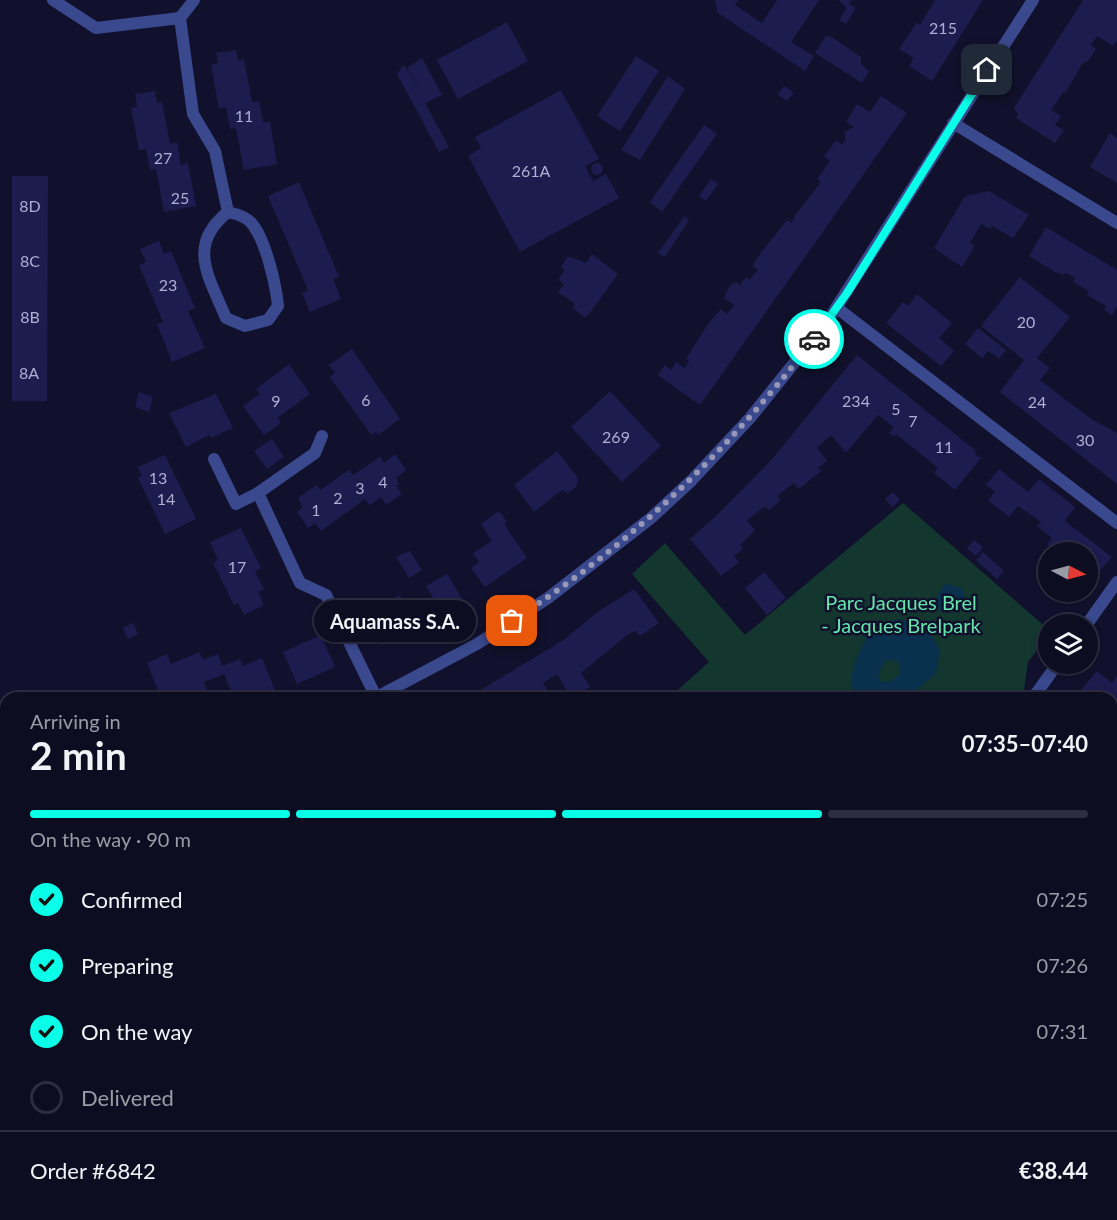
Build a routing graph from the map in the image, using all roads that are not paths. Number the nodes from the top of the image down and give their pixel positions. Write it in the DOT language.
graph roads {
  1 [pos="52,0"];
  2 [pos="194,0"];
  3 [pos="1033,0"];
  4 [pos="180,18"];
  5 [pos="953,123"];
  6 [pos="228,212"];
  7 [pos="1117,223"];
  8 [pos="837,308"];
  9 [pos="322,436"];
  10 [pos="214,459"];
  11 [pos="258,494"];
  12 [pos="1117,523"];
  13 [pos="1117,582"];
  14 [pos="1094,614"];
  15 [pos="1050,674"];
  16 [pos="374,692"];
  17 [pos="386,692"];
  18 [pos="1037,692"];
  1 -- 4 [label="street"];
  2 -- 4 [label="street"];
  3 -- 5 [label="street"];
  4 -- 6 [label="street"];
  5 -- 7 [label="street"];
  5 -- 8 [label="street"];
  6 -- 6 [label="street"];
  8 -- 12 [label="street"];
  8 -- 17 [label="street"];
  9 -- 11 [label="street"];
  10 -- 11 [label="street"];
  11 -- 16 [label="street"];
  13 -- 14 [label="street"];
  15 -- 18 [label="street"];
}
